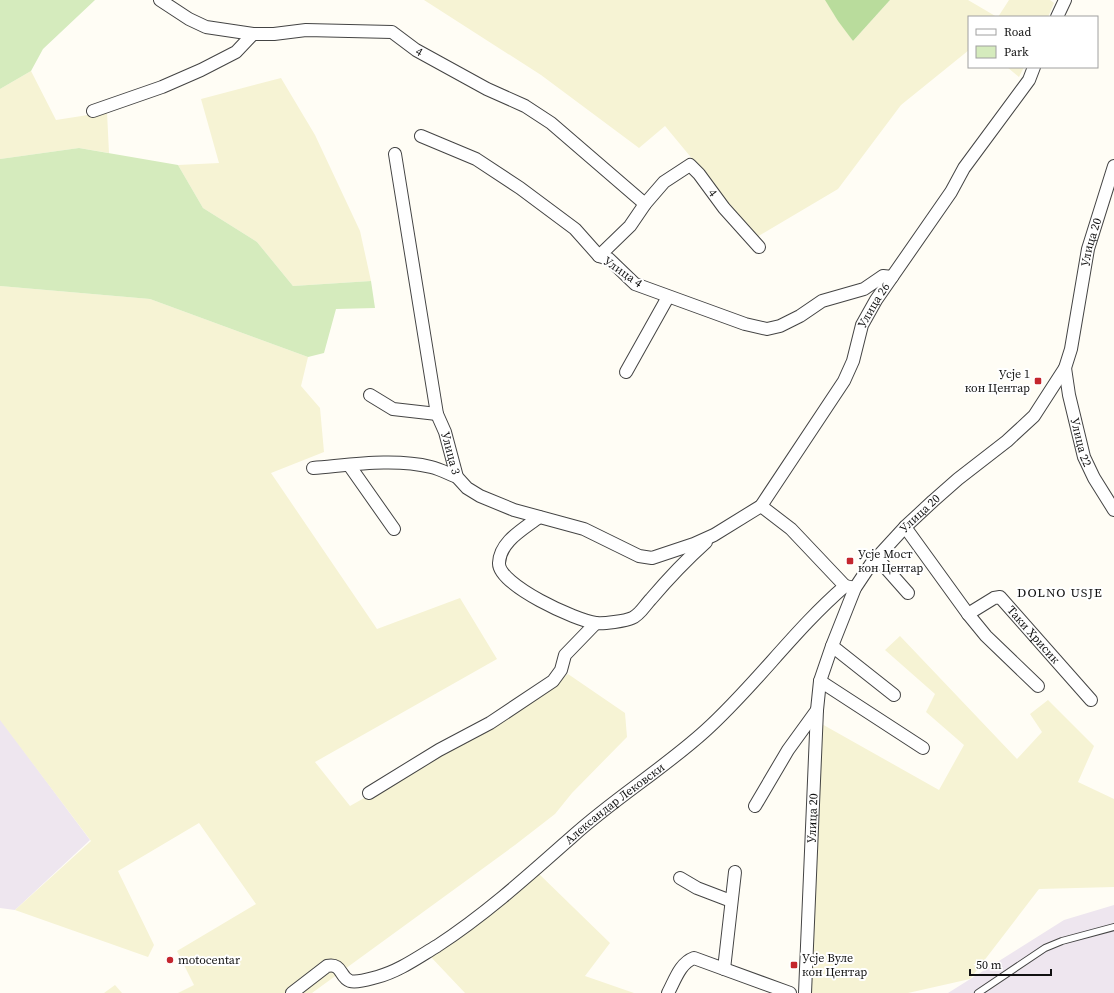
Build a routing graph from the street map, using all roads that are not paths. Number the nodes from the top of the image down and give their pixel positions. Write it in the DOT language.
graph roads {
  1 [pos="160,0"];
  2 [pos="1065,0"];
  3 [pos="1057,16"];
  4 [pos="253,34"];
  5 [pos="1034,68"];
  6 [pos="93,111"];
  7 [pos="421,136"];
  8 [pos="395,154"];
  9 [pos="1114,166"];
  10 [pos="645,204"];
  11 [pos="759,247"];
  12 [pos="599,256"];
  13 [pos="892,277"];
  14 [pos="668,296"];
  15 [pos="1065,368"];
  16 [pos="626,372"];
  17 [pos="370,395"];
  18 [pos="437,414"];
  19 [pos="349,465"];
  20 [pos="313,468"];
  21 [pos="457,477"];
  22 [pos="762,506"];
  23 [pos="1114,510"];
  24 [pos="539,517"];
  25 [pos="905,527"];
  26 [pos="394,529"];
  27 [pos="714,535"];
  28 [pos="877,558"];
  29 [pos="850,587"];
  30 [pos="908,593"];
  31 [pos="968,614"];
  32 [pos="596,623"];
  33 [pos="832,646"];
  34 [pos="820,681"];
  35 [pos="1038,686"];
  36 [pos="894,695"];
  37 [pos="1091,700"];
  38 [pos="817,710"];
  39 [pos="923,748"];
  40 [pos="369,793"];
  41 [pos="755,806"];
  42 [pos="735,872"];
  43 [pos="680,878"];
  44 [pos="731,901"];
  45 [pos="1114,926"];
  46 [pos="724,969"];
  47 [pos="292,993"];
  48 [pos="668,993"];
  49 [pos="790,993"];
  50 [pos="805,993"];
  51 [pos="978,993"];
  1 -- 4 [label="street, 4"];
  2 -- 3 [label="street"];
  4 -- 6 [label="street"];
  4 -- 10 [label="street, 4"];
  5 -- 13 [label="street, Улица 26"];
  7 -- 12 [label="street, Улица 4"];
  8 -- 18 [label="street, Улица 3"];
  9 -- 15 [label="street, Улица 20"];
  10 -- 11 [label="street, 4"];
  10 -- 12 [label="street, 4"];
  12 -- 14 [label="street, Улица 4"];
  13 -- 14 [label="street, Улица 4"];
  13 -- 22 [label="street, Улица 26"];
  14 -- 16 [label="street"];
  15 -- 23 [label="street, Улица 22"];
  15 -- 25 [label="street, Улица 20"];
  17 -- 18 [label="street"];
  18 -- 21 [label="street, Улица 3"];
  19 -- 20 [label="street"];
  19 -- 21 [label="street"];
  19 -- 26 [label="street"];
  21 -- 24 [label="street, Улица 3"];
  22 -- 27 [label="street, Улица 26"];
  22 -- 29 [label="street"];
  24 -- 27 [label="street, Улица 3"];
  24 -- 32 [label="street"];
  25 -- 28 [label="street, Улица 20"];
  25 -- 31 [label="street"];
  27 -- 32 [label="street"];
  28 -- 29 [label="street, Улица 20"];
  28 -- 30 [label="street"];
  29 -- 33 [label="street, Улица 20"];
  29 -- 47 [label="street, Александар Лековски"];
  31 -- 35 [label="street"];
  31 -- 37 [label="street, Таки Хрисик"];
  32 -- 40 [label="street"];
  33 -- 34 [label="street, Улица 20"];
  33 -- 36 [label="street"];
  34 -- 38 [label="street, Улица 20"];
  34 -- 39 [label="street"];
  38 -- 41 [label="street"];
  38 -- 50 [label="street, Улица 20"];
  42 -- 44 [label="street"];
  43 -- 44 [label="street"];
  44 -- 46 [label="street"];
  45 -- 51 [label="lane"];
  46 -- 48 [label="street"];
  46 -- 49 [label="street"];
}
